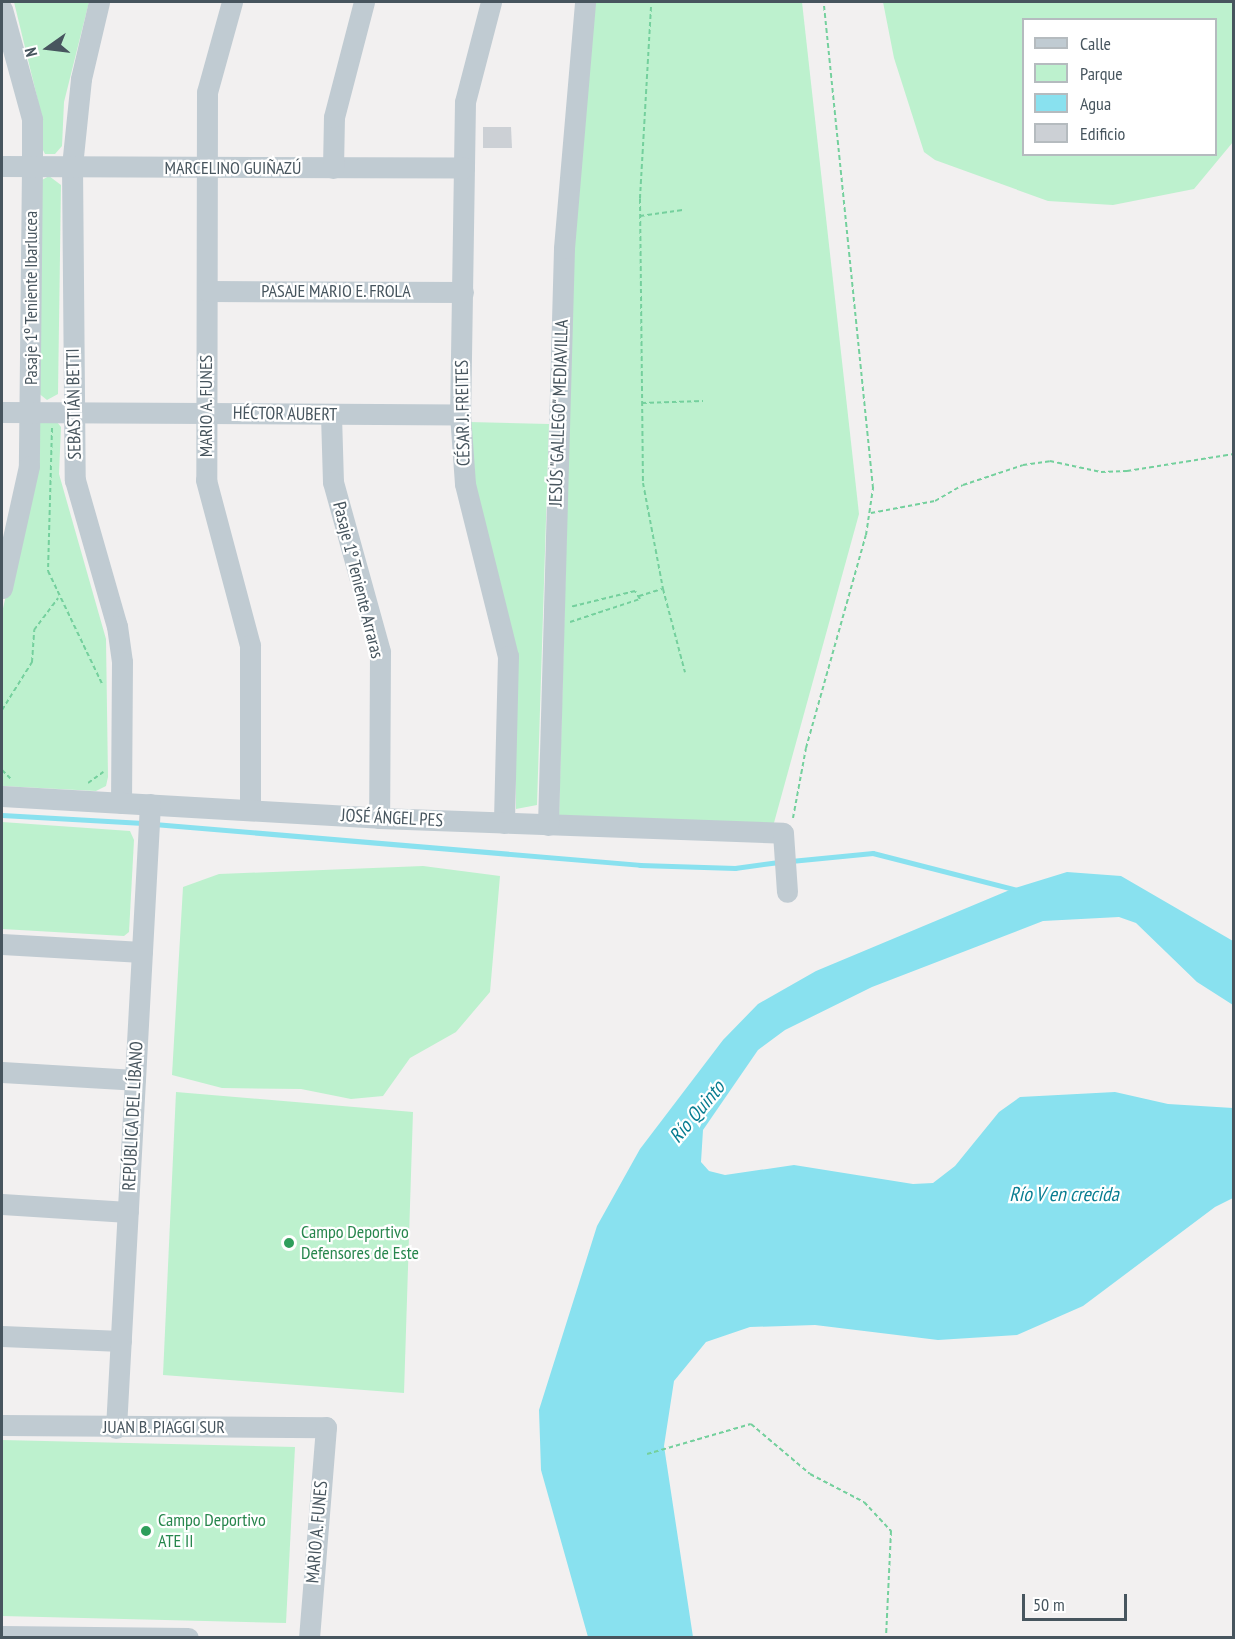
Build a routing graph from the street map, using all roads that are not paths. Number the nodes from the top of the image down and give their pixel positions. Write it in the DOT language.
graph roads {
  1 [pos="99,2"];
  2 [pos="232,2"];
  3 [pos="364,2"];
  4 [pos="491,2"];
  5 [pos="585,2"];
  6 [pos="2,9"];
  7 [pos="2,166"];
  8 [pos="32,166"];
  9 [pos="72,166"];
  10 [pos="207,168"];
  11 [pos="333,168"];
  12 [pos="464,168"];
  13 [pos="208,291"];
  14 [pos="463,292"];
  15 [pos="2,412"];
  16 [pos="30,412"];
  17 [pos="75,412"];
  18 [pos="204,413"];
  19 [pos="460,414"];
  20 [pos="331,415"];
  21 [pos="2,588"];
  22 [pos="9,790"];
  23 [pos="121,803"];
  24 [pos="150,804"];
  25 [pos="250,809"];
  26 [pos="379,818"];
  27 [pos="504,823"];
  28 [pos="548,825"];
  29 [pos="788,883"];
  30 [pos="2,944"];
  31 [pos="142,952"];
  32 [pos="2,1072"];
  33 [pos="135,1080"];
  34 [pos="2,1204"];
  35 [pos="128,1212"];
  36 [pos="2,1336"];
  37 [pos="121,1341"];
  38 [pos="2,1425"];
  39 [pos="326,1427"];
  40 [pos="116,1428"];
  41 [pos="2,1636"];
  42 [pos="123,1637"];
  43 [pos="188,1638"];
  44 [pos="309,1638"];
  1 -- 9 [label="street, SEBASTIÁN BETTI"];
  2 -- 10 [label="street, MARIO A. FUNES"];
  3 -- 11 [label="street"];
  4 -- 12 [label="street, CÉSAR J. FREITES"];
  5 -- 28 [label="street, JESÚS \"GALLEGO\" MEDIAVILLA"];
  6 -- 8 [label="street, Pasaje 1º Teniente Ibarlucea"];
  7 -- 8 [label="street, MARCELINO GUIÑAZÚ"];
  8 -- 9 [label="street, MARCELINO GUIÑAZÚ"];
  8 -- 16 [label="street, Pasaje 1º Teniente Ibarlucea"];
  9 -- 10 [label="street, MARCELINO GUIÑAZÚ"];
  9 -- 17 [label="street, SEBASTIÁN BETTI"];
  10 -- 11 [label="street, MARCELINO GUIÑAZÚ"];
  10 -- 13 [label="street, MARIO A. FUNES"];
  11 -- 12 [label="street, MARCELINO GUIÑAZÚ"];
  12 -- 14 [label="street, CÉSAR J. FREITES"];
  13 -- 14 [label="street, PASAJE MARIO E. FROLA"];
  13 -- 18 [label="street, MARIO A. FUNES"];
  14 -- 19 [label="street, CÉSAR J. FREITES"];
  15 -- 16 [label="street, HÉCTOR AUBERT"];
  16 -- 17 [label="street, HÉCTOR AUBERT"];
  16 -- 21 [label="street, Pasaje 1º Teniente Ibarlucea"];
  17 -- 18 [label="street, HÉCTOR AUBERT"];
  17 -- 23 [label="street, SEBASTIÁN BETTI"];
  18 -- 20 [label="street, HÉCTOR AUBERT"];
  18 -- 25 [label="street, MARIO A. FUNES"];
  19 -- 20 [label="street, HÉCTOR AUBERT"];
  19 -- 27 [label="street, CÉSAR J. FREITES"];
  20 -- 26 [label="street, Pasaje 1º Teniente Arraras"];
  22 -- 23 [label="street, JOSÉ ÁNGEL PES"];
  23 -- 24 [label="street, JOSÉ ÁNGEL PES"];
  24 -- 25 [label="street, JOSÉ ÁNGEL PES"];
  24 -- 31 [label="street, REPÚBLICA DEL LÍBANO"];
  25 -- 26 [label="street, JOSÉ ÁNGEL PES"];
  26 -- 27 [label="street, JOSÉ ÁNGEL PES"];
  27 -- 28 [label="street, JOSÉ ÁNGEL PES"];
  28 -- 29 [label="street, JOSÉ ÁNGEL PES"];
  30 -- 31 [label="street"];
  31 -- 33 [label="street, REPÚBLICA DEL LÍBANO"];
  32 -- 33 [label="street"];
  33 -- 35 [label="street, REPÚBLICA DEL LÍBANO"];
  34 -- 35 [label="street"];
  35 -- 37 [label="street, REPÚBLICA DEL LÍBANO"];
  36 -- 37 [label="street"];
  37 -- 40 [label="street, REPÚBLICA DEL LÍBANO"];
  38 -- 40 [label="street, JUAN B. PIAGGI SUR"];
  39 -- 40 [label="street, JUAN B. PIAGGI SUR"];
  39 -- 44 [label="street, MARIO A. FUNES"];
  41 -- 42 [label="street"];
  42 -- 43 [label="street"];
}
